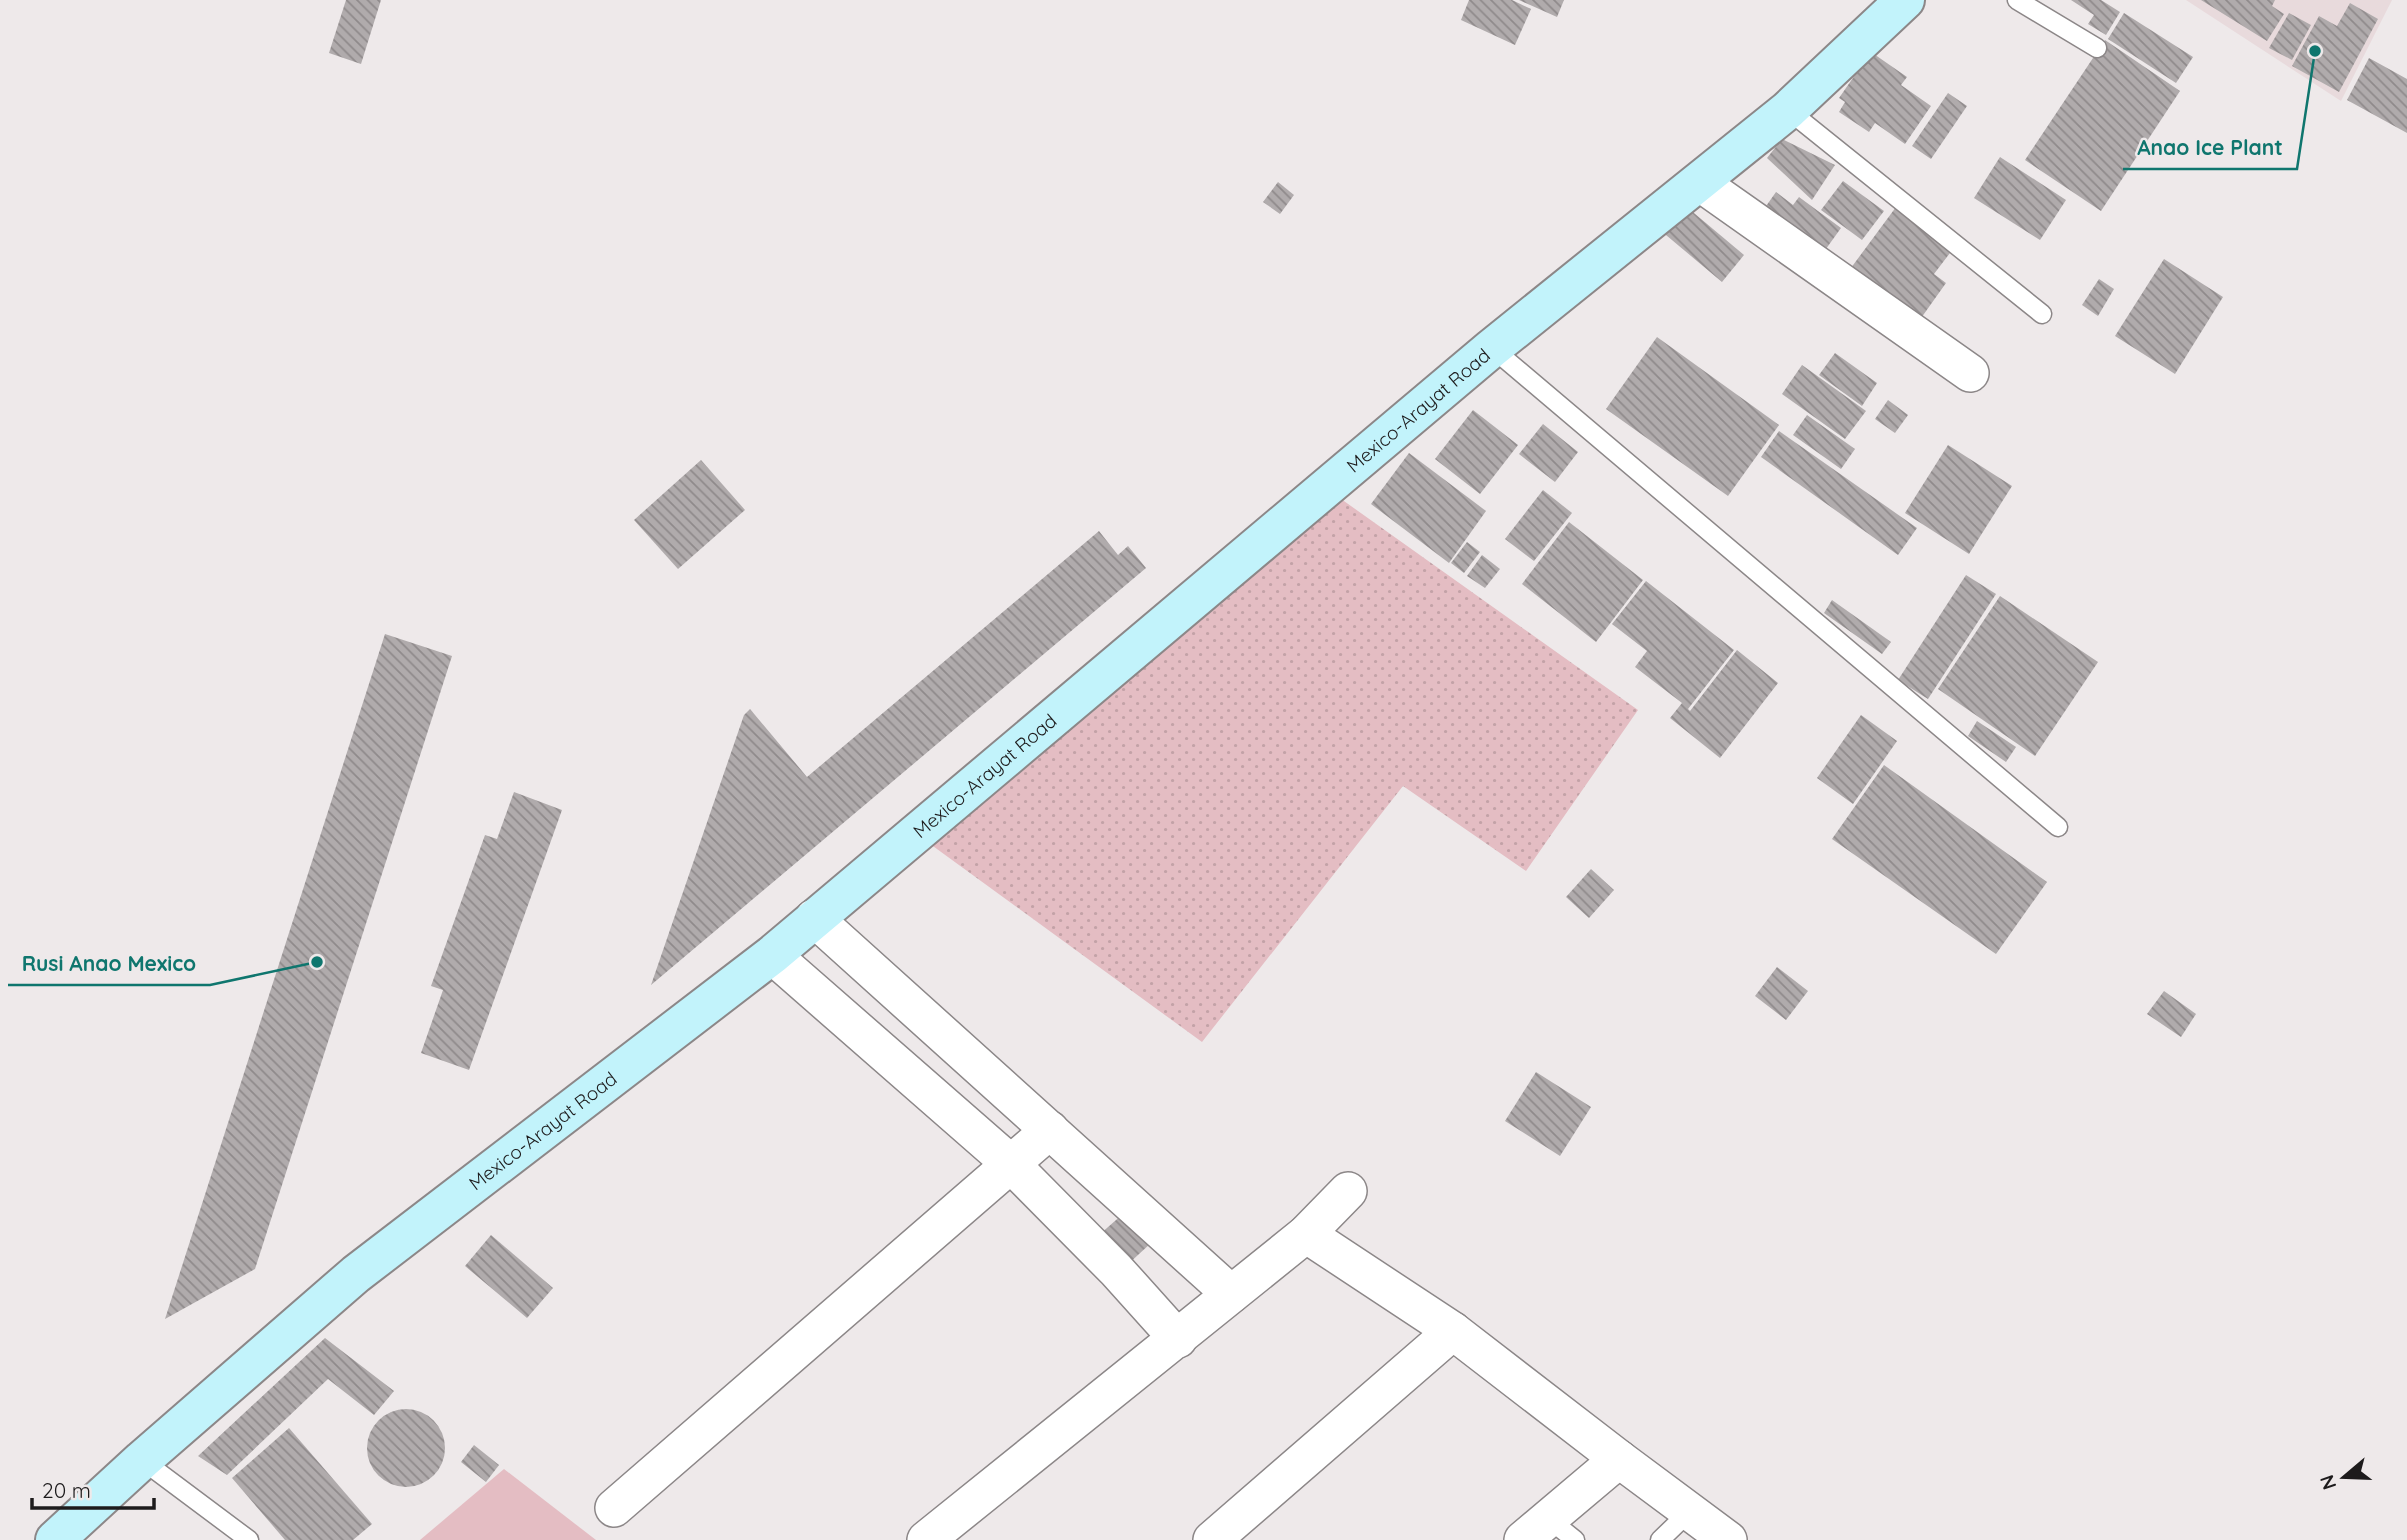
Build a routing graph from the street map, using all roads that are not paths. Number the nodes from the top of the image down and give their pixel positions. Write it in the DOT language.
graph roads {
  1 [pos="1905,0"];
  2 [pos="2017,0"];
  3 [pos="2097,48"];
  4 [pos="1788,110"];
  5 [pos="1699,182"];
  6 [pos="2042,314"];
  7 [pos="1492,348"];
  8 [pos="1970,373"];
  9 [pos="2058,827"];
  10 [pos="814,918"];
  11 [pos="772,955"];
  12 [pos="1050,1130"];
  13 [pos="1011,1164"];
  14 [pos="1348,1191"];
  15 [pos="1306,1234"];
  16 [pos="1231,1294"];
  17 [pos="1453,1331"];
  18 [pos="1178,1339"];
  19 [pos="1619,1459"];
  20 [pos="142,1460"];
  21 [pos="614,1508"];
  22 [pos="1689,1512"];
  23 [pos="1549,1533"];
  24 [pos="55,1540"];
  25 [pos="249,1540"];
  26 [pos="926,1540"];
  27 [pos="1212,1540"];
  28 [pos="1660,1540"];
  29 [pos="1728,1540"];
  1 -- 4 [label="main road, Mexico-Arayat Road"];
  2 -- 3 [label="lane"];
  4 -- 5 [label="main road, Mexico-Arayat Road"];
  4 -- 6 [label="lane"];
  5 -- 7 [label="main road, Mexico-Arayat Road"];
  5 -- 8 [label="street"];
  7 -- 9 [label="lane"];
  7 -- 10 [label="main road, Mexico-Arayat Road"];
  10 -- 11 [label="main road, Mexico-Arayat Road"];
  10 -- 12 [label="street"];
  11 -- 13 [label="street"];
  11 -- 20 [label="main road, Mexico-Arayat Road"];
  12 -- 13 [label="street"];
  12 -- 16 [label="street"];
  13 -- 18 [label="street"];
  13 -- 21 [label="street"];
  14 -- 15 [label="street"];
  15 -- 16 [label="street"];
  15 -- 17 [label="street"];
  16 -- 18 [label="street"];
  17 -- 19 [label="street"];
  17 -- 27 [label="street"];
  18 -- 26 [label="street"];
  19 -- 22 [label="street"];
  19 -- 23 [label="street"];
  20 -- 24 [label="main road, Mexico-Arayat Road"];
  20 -- 25 [label="lane"];
  22 -- 28 [label="lane"];
  22 -- 29 [label="street"];
}
